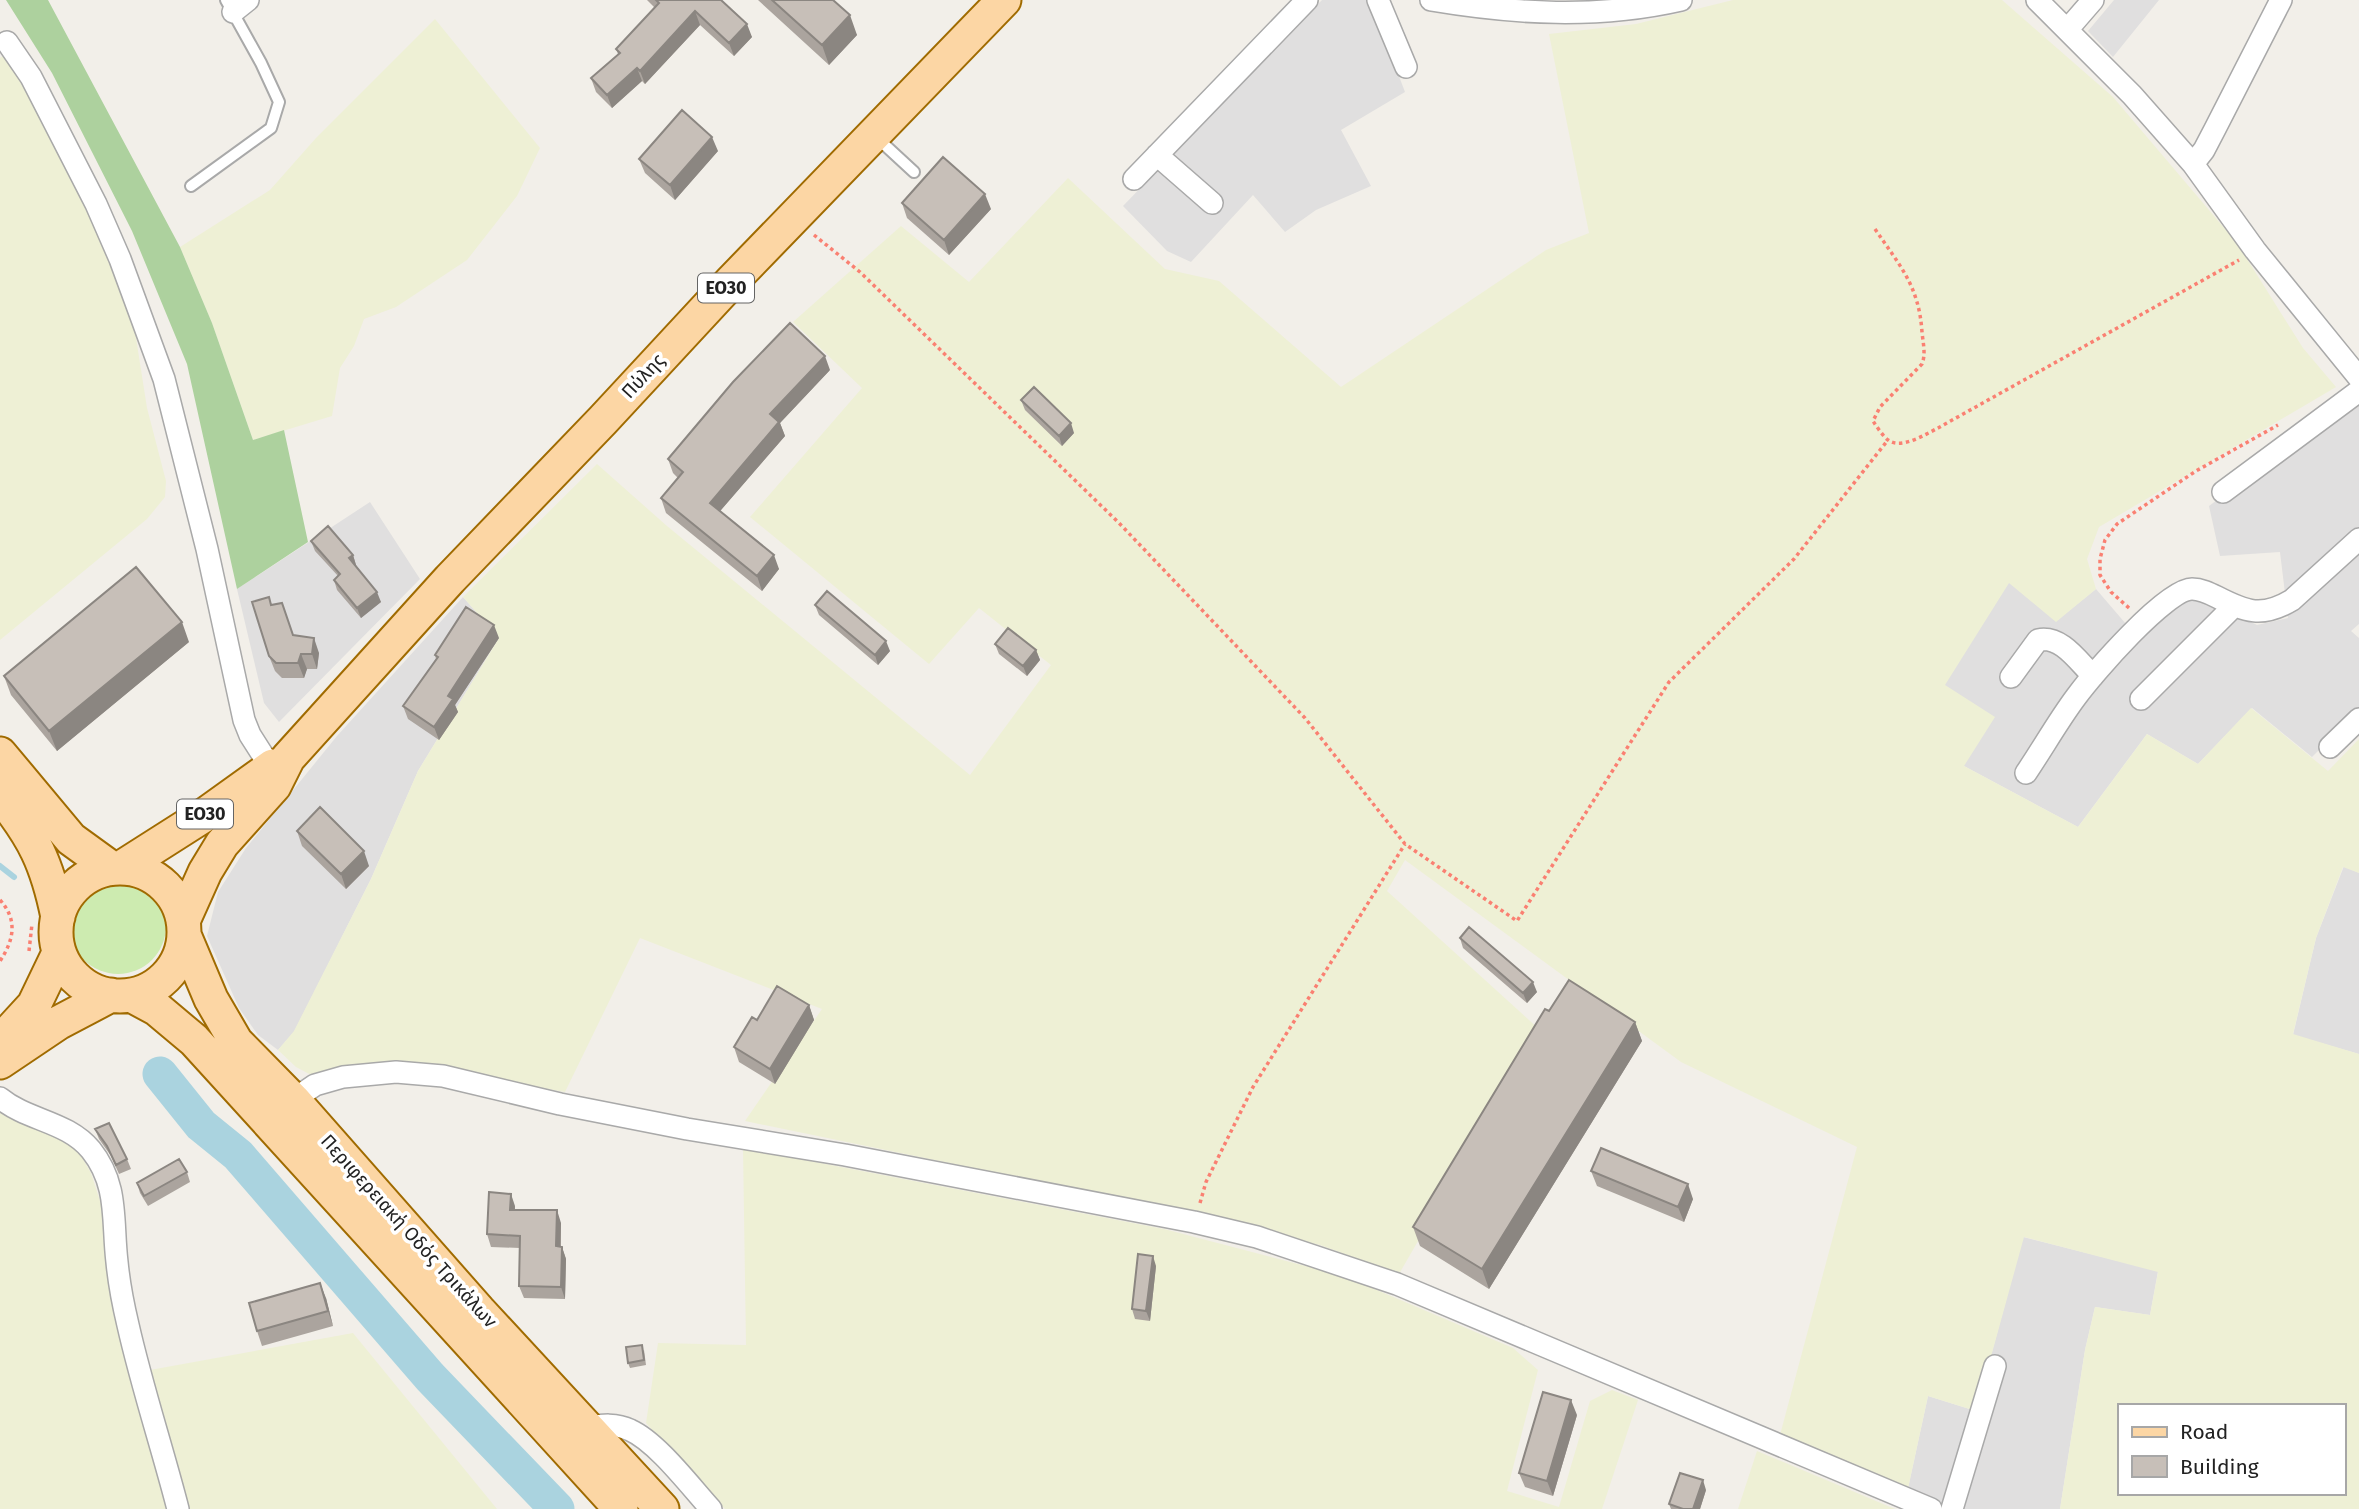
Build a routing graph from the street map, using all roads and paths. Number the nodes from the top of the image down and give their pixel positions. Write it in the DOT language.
graph roads {
  1 [pos="1004,0"];
  2 [pos="1307,0"];
  3 [pos="1378,0"];
  4 [pos="1431,0"];
  5 [pos="1681,0"];
  6 [pos="2036,0"];
  7 [pos="2093,0"];
  8 [pos="2281,0"];
  9 [pos="236,4"];
  10 [pos="2067,30"];
  11 [pos="4,39"];
  12 [pos="1406,67"];
  13 [pos="873,134"];
  14 [pos="1157,155"];
  15 [pos="2193,164"];
  16 [pos="914,172"];
  17 [pos="1134,179"];
  18 [pos="191,186"];
  19 [pos="1212,203"];
  20 [pos="796,215"];
  21 [pos="1875,229"];
  22 [pos="2255,250"];
  23 [pos="2359,379"];
  24 [pos="2359,391"];
  25 [pos="2282,423"];
  26 [pos="1888,440"];
  27 [pos="2224,492"];
  28 [pos="2359,539"];
  29 [pos="2234,606"];
  30 [pos="2144,622"];
  31 [pos="2093,676"];
  32 [pos="2011,677"];
  33 [pos="2141,699"];
  34 [pos="2359,719"];
  35 [pos="2330,747"];
  36 [pos="0,754"];
  37 [pos="279,763"];
  38 [pos="2026,773"];
  39 [pos="0,795"];
  40 [pos="1405,844"];
  41 [pos="116,868"];
  42 [pos="0,900"];
  43 [pos="45,916"];
  44 [pos="184,928"];
  45 [pos="44,954"];
  46 [pos="0,961"];
  47 [pos="121,995"];
  48 [pos="0,1042"];
  49 [pos="0,1062"];
  50 [pos="0,1098"];
  51 [pos="293,1100"];
  52 [pos="1194,1222"];
  53 [pos="1995,1366"];
  54 [pos="587,1427"];
  55 [pos="178,1509"];
  56 [pos="621,1509"];
  57 [pos="662,1509"];
  58 [pos="711,1509"];
  59 [pos="1931,1509"];
  60 [pos="1952,1509"];
  1 -- 13 [label="main road, Πύλης / ΕΟ30"];
  2 -- 14 [label="street"];
  3 -- 12 [label="street"];
  4 -- 5 [label="street"];
  6 -- 10 [label="street"];
  7 -- 10 [label="street"];
  8 -- 15 [label="street"];
  9 -- 18 [label="lane"];
  10 -- 15 [label="street"];
  11 -- 37 [label="street"];
  13 -- 16 [label="lane"];
  13 -- 20 [label="main road, Πύλης / ΕΟ30"];
  14 -- 17 [label="street"];
  14 -- 19 [label="street"];
  15 -- 22 [label="street"];
  20 -- 37 [label="main road, Πύλης / ΕΟ30"];
  20 -- 40 [label="path"];
  21 -- 26 [label="path"];
  22 -- 23 [label="street"];
  22 -- 26 [label="path"];
  24 -- 27 [label="street"];
  25 -- 30 [label="path"];
  26 -- 40 [label="path"];
  28 -- 29 [label="street"];
  29 -- 30 [label="street"];
  29 -- 33 [label="street"];
  30 -- 31 [label="street"];
  31 -- 32 [label="street"];
  31 -- 38 [label="street"];
  34 -- 35 [label="street"];
  36 -- 41 [label="main road"];
  37 -- 41 [label="main road, ΕΟ30"];
  37 -- 44 [label="main road, ΕΟ30"];
  39 -- 43 [label="main road"];
  40 -- 52 [label="path"];
  41 -- 43 [label="main road, ΕΟ30"];
  41 -- 44 [label="main road"];
  42 -- 46 [label="path"];
  43 -- 45 [label="path"];
  43 -- 45 [label="main road"];
  44 -- 47 [label="main road, ΕΟ30"];
  44 -- 51 [label="main road, Περιφερειακή Οδός Τρικάλων"];
  45 -- 47 [label="main road"];
  45 -- 48 [label="main road"];
  47 -- 49 [label="main road, ΕΟ30"];
  47 -- 56 [label="main road, Περιφερειακή Οδός Τρικάλων"];
  50 -- 55 [label="street"];
  51 -- 52 [label="street"];
  51 -- 54 [label="main road, Περιφερειακή Οδός Τρικάλων"];
  52 -- 59 [label="street"];
  53 -- 60 [label="street"];
  54 -- 57 [label="main road, Περιφερειακή Οδός Τρικάλων"];
  54 -- 58 [label="street"];
}
